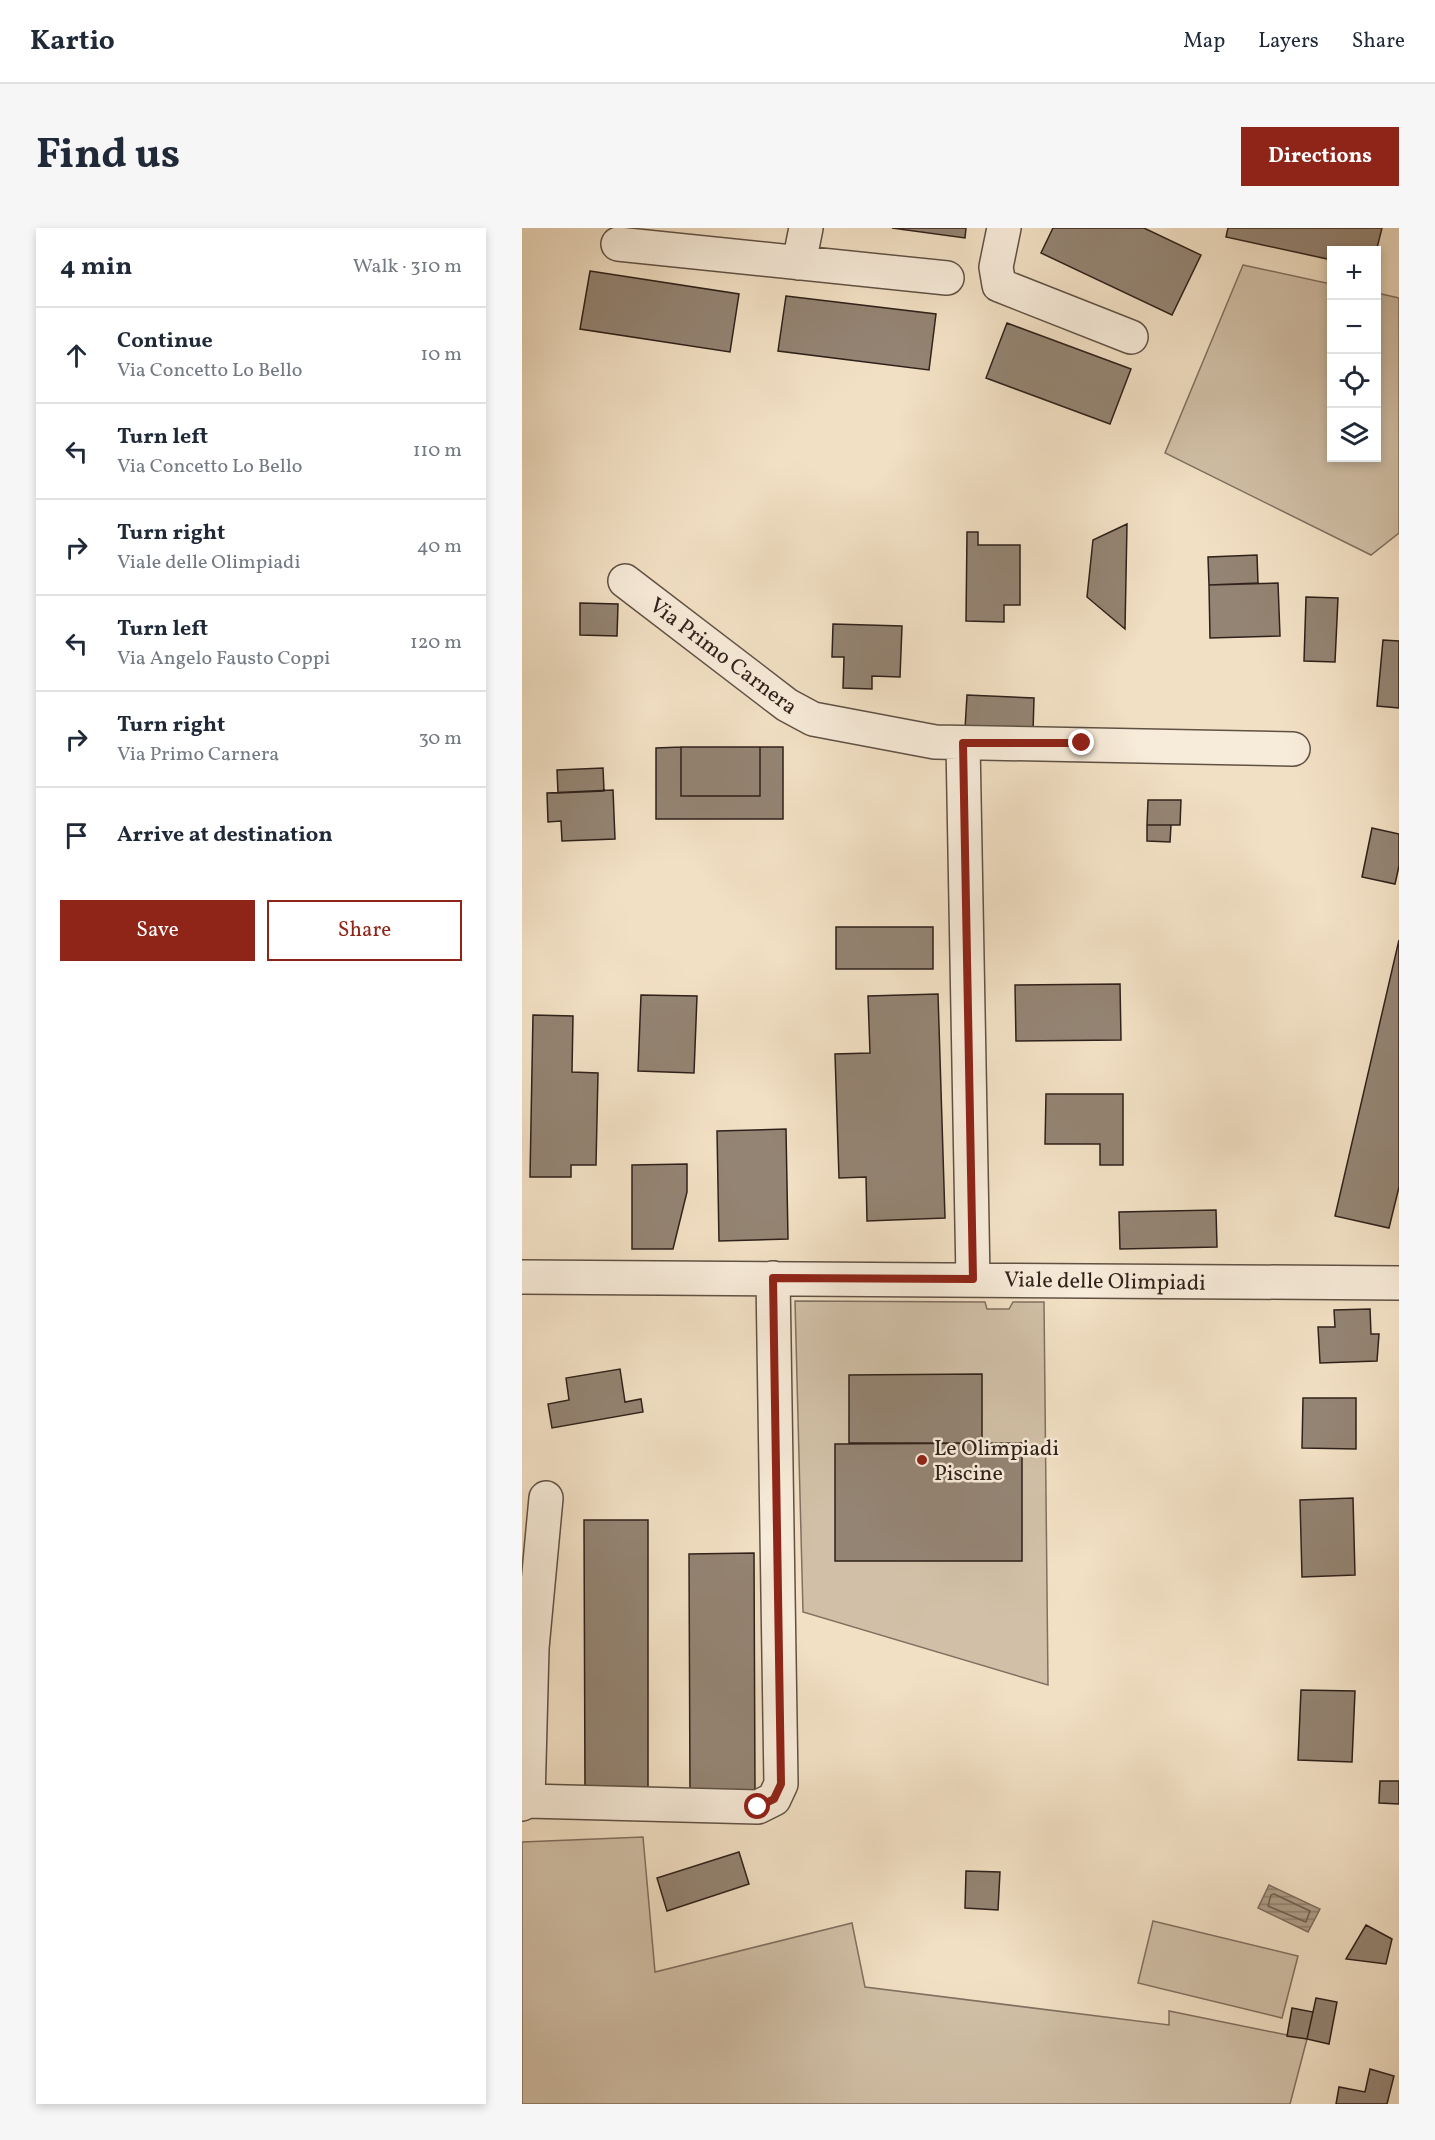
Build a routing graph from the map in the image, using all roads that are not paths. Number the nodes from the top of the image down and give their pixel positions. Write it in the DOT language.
graph roads {
  1 [pos="806,228"];
  2 [pos="1004,228"];
  3 [pos="618,244"];
  4 [pos="799,263"];
  5 [pos="947,278"];
  6 [pos="1131,337"];
  7 [pos="625,581"];
  8 [pos="963,743"];
  9 [pos="1293,749"];
  10 [pos="522,1277"];
  11 [pos="773,1278"];
  12 [pos="973,1279"];
  13 [pos="1399,1283"];
  14 [pos="546,1498"];
  15 [pos="525,1802"];
  1 -- 4 [label="street"];
  2 -- 6 [label="street"];
  3 -- 4 [label="street"];
  4 -- 5 [label="street"];
  7 -- 8 [label="street, Via Primo Carnera"];
  8 -- 9 [label="street, Via Primo Carnera"];
  8 -- 12 [label="street"];
  10 -- 11 [label="street, Viale delle Olimpiadi"];
  11 -- 12 [label="street, Viale delle Olimpiadi"];
  11 -- 15 [label="street"];
  12 -- 13 [label="street, Viale delle Olimpiadi"];
  14 -- 15 [label="street"];
}
